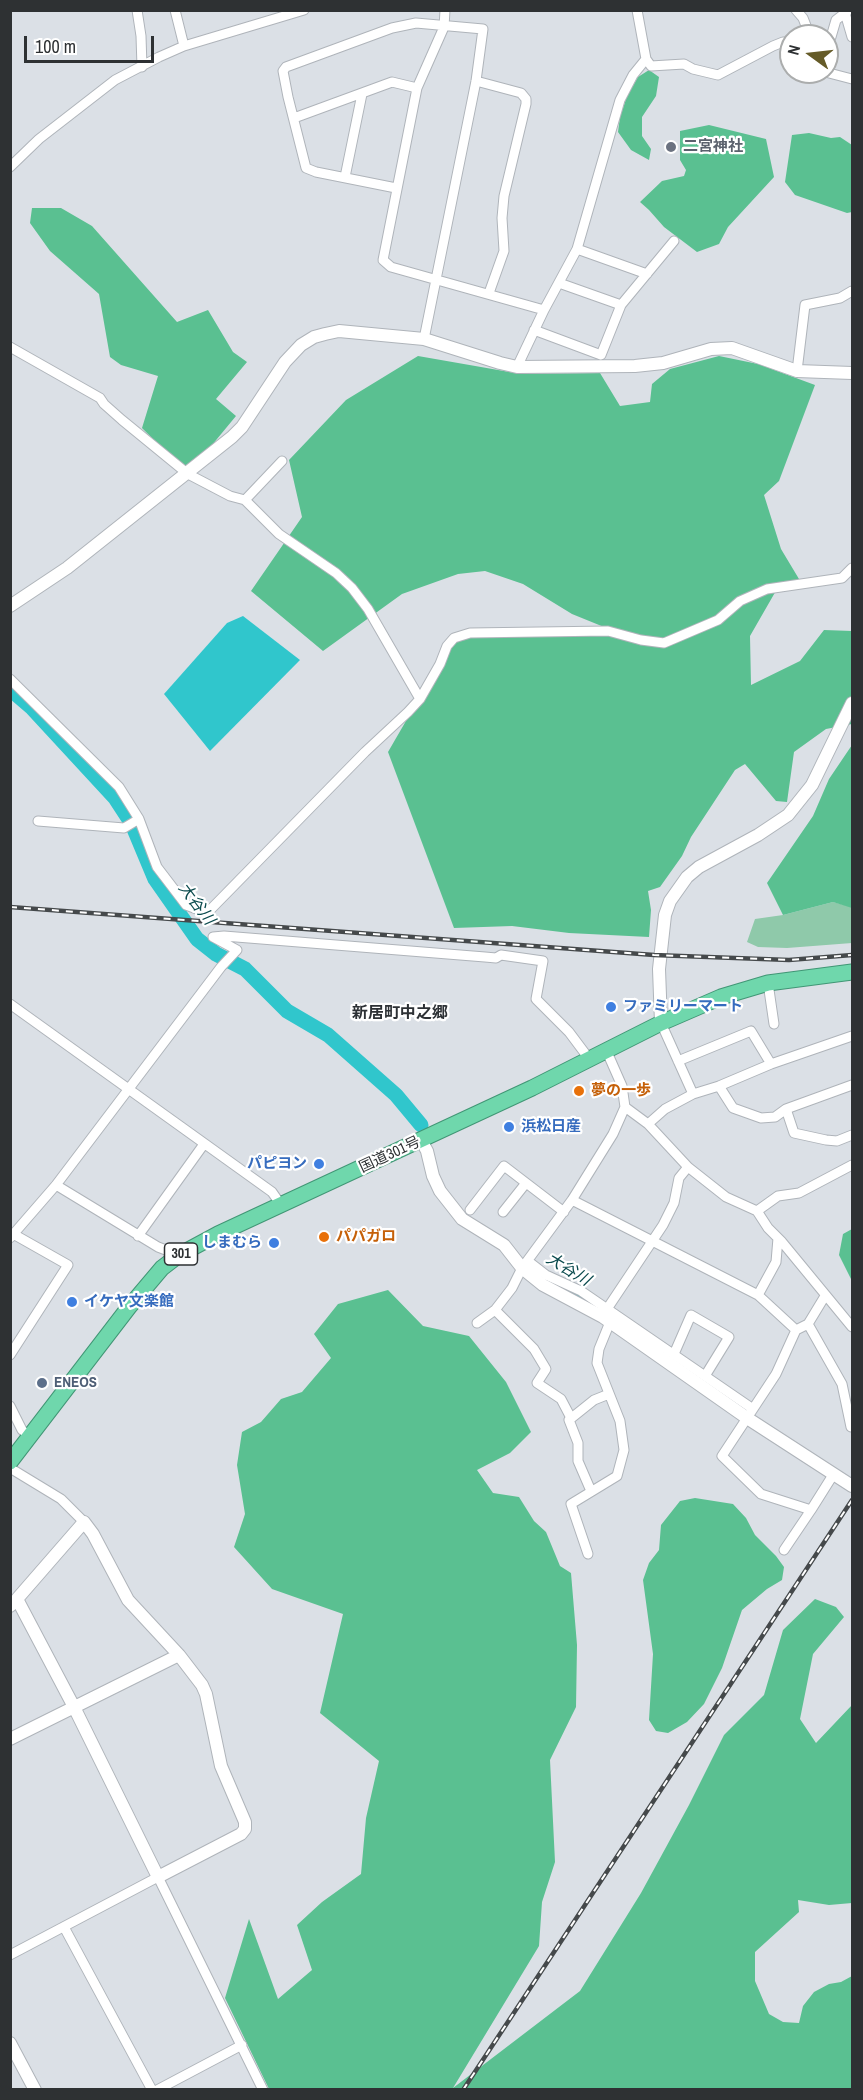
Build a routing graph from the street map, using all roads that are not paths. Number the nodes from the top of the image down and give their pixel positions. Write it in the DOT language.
graph roads {
  1 [pos="138,10"];
  2 [pos="175,10"];
  3 [pos="304,10"];
  4 [pos="445,10"];
  5 [pos="638,10"];
  6 [pos="796,10"];
  7 [pos="847,12"];
  8 [pos="805,24"];
  9 [pos="835,24"];
  10 [pos="444,27"];
  11 [pos="852,37"];
  12 [pos="779,44"];
  13 [pos="184,46"];
  14 [pos="646,59"];
  15 [pos="142,67"];
  16 [pos="476,81"];
  17 [pos="417,88"];
  18 [pos="362,94"];
  19 [pos="294,118"];
  20 [pos="10,167"];
  21 [pos="345,177"];
  22 [pos="396,188"];
  23 [pos="674,241"];
  24 [pos="577,249"];
  25 [pos="646,274"];
  26 [pos="435,280"];
  27 [pos="559,283"];
  28 [pos="852,291"];
  29 [pos="489,293"];
  30 [pos="621,306"];
  31 [pos="544,310"];
  32 [pos="534,330"];
  33 [pos="424,339"];
  34 [pos="10,347"];
  35 [pos="516,367"];
  36 [pos="797,371"];
  37 [pos="852,373"];
  38 [pos="282,461"];
  39 [pos="188,474"];
  40 [pos="245,500"];
  41 [pos="852,568"];
  42 [pos="10,606"];
  43 [pos="10,679"];
  44 [pos="420,699"];
  45 [pos="852,703"];
  46 [pos="139,819"];
  47 [pos="38,821"];
  48 [pos="852,972"];
  49 [pos="768,983"];
  50 [pos="10,1004"];
  51 [pos="661,1023"];
  52 [pos="774,1024"];
  53 [pos="852,1036"];
  54 [pos="607,1052"];
  55 [pos="590,1060"];
  56 [pos="678,1061"];
  57 [pos="771,1064"];
  58 [pos="852,1085"];
  59 [pos="719,1086"];
  60 [pos="128,1088"];
  61 [pos="693,1094"];
  62 [pos="625,1107"];
  63 [pos="786,1109"];
  64 [pos="648,1124"];
  65 [pos="852,1135"];
  66 [pos="427,1138"];
  67 [pos="204,1144"];
  68 [pos="852,1165"];
  69 [pos="688,1167"];
  70 [pos="526,1183"];
  71 [pos="56,1185"];
  72 [pos="572,1200"];
  73 [pos="281,1205"];
  74 [pos="470,1210"];
  75 [pos="757,1211"];
  76 [pos="503,1212"];
  77 [pos="564,1212"];
  78 [pos="138,1236"];
  79 [pos="13,1237"];
  80 [pos="778,1238"];
  81 [pos="653,1242"];
  82 [pos="179,1255"];
  83 [pos="525,1264"];
  84 [pos="758,1295"];
  85 [pos="825,1296"];
  86 [pos="495,1310"];
  87 [pos="607,1316"];
  88 [pos="477,1323"];
  89 [pos="808,1324"];
  90 [pos="852,1327"];
  91 [pos="796,1330"];
  92 [pos="674,1354"];
  93 [pos="10,1355"];
  94 [pos="705,1376"];
  95 [pos="609,1394"];
  96 [pos="10,1406"];
  97 [pos="750,1414"];
  98 [pos="571,1418"];
  99 [pos="851,1427"];
  100 [pos="30,1436"];
  101 [pos="10,1462"];
  102 [pos="10,1468"];
  103 [pos="833,1475"];
  104 [pos="852,1486"];
  105 [pos="591,1491"];
  106 [pos="811,1510"];
  107 [pos="84,1522"];
  108 [pos="784,1550"];
  109 [pos="588,1554"];
  110 [pos="14,1603"];
  111 [pos="179,1655"];
  112 [pos="74,1707"];
  113 [pos="10,1739"];
  114 [pos="158,1877"];
  115 [pos="64,1927"];
  116 [pos="10,1955"];
  117 [pos="10,2043"];
  118 [pos="242,2045"];
  119 [pos="35,2090"];
  120 [pos="152,2090"];
  121 [pos="157,2090"];
  122 [pos="263,2090"];
  1 -- 15 [label="street"];
  2 -- 13 [label="street"];
  3 -- 13 [label="street"];
  4 -- 10 [label="street"];
  5 -- 14 [label="street"];
  6 -- 8 [label="street"];
  7 -- 9 [label="street"];
  7 -- 11 [label="street"];
  10 -- 16 [label="street"];
  10 -- 17 [label="street"];
  10 -- 19 [label="street"];
  12 -- 14 [label="street"];
  13 -- 15 [label="street"];
  14 -- 24 [label="street"];
  15 -- 20 [label="street"];
  16 -- 26 [label="street"];
  16 -- 29 [label="street"];
  17 -- 18 [label="street"];
  17 -- 22 [label="street"];
  18 -- 19 [label="street"];
  18 -- 21 [label="street"];
  19 -- 21 [label="street"];
  21 -- 22 [label="street"];
  22 -- 26 [label="street"];
  23 -- 25 [label="street"];
  24 -- 25 [label="street"];
  24 -- 27 [label="street"];
  25 -- 30 [label="street"];
  26 -- 29 [label="street"];
  26 -- 33 [label="street"];
  27 -- 30 [label="street"];
  27 -- 31 [label="street"];
  28 -- 36 [label="street"];
  29 -- 31 [label="street"];
  30 -- 32 [label="street"];
  31 -- 32 [label="street"];
  32 -- 35 [label="street"];
  33 -- 35 [label="street"];
  33 -- 39 [label="street"];
  34 -- 39 [label="street"];
  35 -- 36 [label="street"];
  36 -- 37 [label="street"];
  38 -- 40 [label="street"];
  39 -- 40 [label="street"];
  39 -- 42 [label="street"];
  40 -- 44 [label="street"];
  41 -- 44 [label="street"];
  43 -- 46 [label="street"];
  44 -- 46 [label="street"];
  45 -- 51 [label="street"];
  46 -- 47 [label="street"];
  48 -- 49 [label="highway, 国道301号 / 301"];
  49 -- 51 [label="highway, 国道301号 / 301"];
  49 -- 52 [label="street"];
  50 -- 60 [label="street"];
  51 -- 54 [label="highway, 国道301号 / 301"];
  51 -- 56 [label="street"];
  53 -- 57 [label="street"];
  54 -- 55 [label="highway, 国道301号 / 301"];
  54 -- 62 [label="street"];
  55 -- 60 [label="street"];
  55 -- 66 [label="highway, 国道301号 / 301"];
  56 -- 57 [label="street"];
  56 -- 61 [label="street"];
  57 -- 59 [label="street"];
  58 -- 63 [label="street"];
  59 -- 61 [label="street"];
  59 -- 63 [label="street"];
  60 -- 67 [label="street"];
  60 -- 71 [label="street"];
  61 -- 64 [label="street"];
  62 -- 64 [label="street"];
  62 -- 72 [label="street"];
  63 -- 65 [label="street"];
  64 -- 69 [label="street"];
  66 -- 73 [label="highway, 国道301号 / 301"];
  66 -- 83 [label="street"];
  67 -- 73 [label="street"];
  67 -- 78 [label="street"];
  68 -- 75 [label="street"];
  69 -- 75 [label="street"];
  69 -- 81 [label="street"];
  70 -- 74 [label="street"];
  70 -- 76 [label="street"];
  70 -- 77 [label="street"];
  71 -- 78 [label="street"];
  71 -- 79 [label="street"];
  72 -- 77 [label="street"];
  72 -- 81 [label="street"];
  73 -- 82 [label="highway, 国道301号 / 301"];
  75 -- 80 [label="street"];
  77 -- 83 [label="street"];
  78 -- 82 [label="street"];
  79 -- 93 [label="street"];
  80 -- 84 [label="street"];
  80 -- 85 [label="street"];
  81 -- 84 [label="street"];
  81 -- 87 [label="street"];
  82 -- 100 [label="highway, 国道301号 / 301"];
  83 -- 86 [label="street"];
  83 -- 87 [label="street"];
  84 -- 91 [label="street"];
  85 -- 89 [label="street"];
  85 -- 90 [label="street"];
  86 -- 88 [label="street"];
  86 -- 98 [label="street"];
  87 -- 92 [label="street"];
  87 -- 95 [label="street"];
  87 -- 97 [label="street"];
  89 -- 91 [label="street"];
  89 -- 99 [label="street"];
  91 -- 97 [label="street"];
  92 -- 94 [label="street"];
  92 -- 94 [label="street"];
  94 -- 97 [label="street"];
  95 -- 98 [label="street"];
  95 -- 105 [label="street"];
  96 -- 100 [label="street"];
  97 -- 103 [label="street"];
  97 -- 106 [label="street"];
  98 -- 105 [label="street"];
  100 -- 101 [label="highway, 国道301号 / 301"];
  102 -- 107 [label="street"];
  103 -- 104 [label="street"];
  103 -- 106 [label="street"];
  105 -- 109 [label="street"];
  106 -- 108 [label="street"];
  107 -- 110 [label="street"];
  107 -- 111 [label="street"];
  110 -- 112 [label="street"];
  111 -- 112 [label="street"];
  111 -- 114 [label="street"];
  112 -- 113 [label="street"];
  112 -- 114 [label="street"];
  114 -- 115 [label="street"];
  114 -- 118 [label="street"];
  115 -- 116 [label="street"];
  115 -- 120 [label="street"];
  117 -- 119 [label="street"];
  118 -- 121 [label="street"];
  118 -- 122 [label="street"];
}
